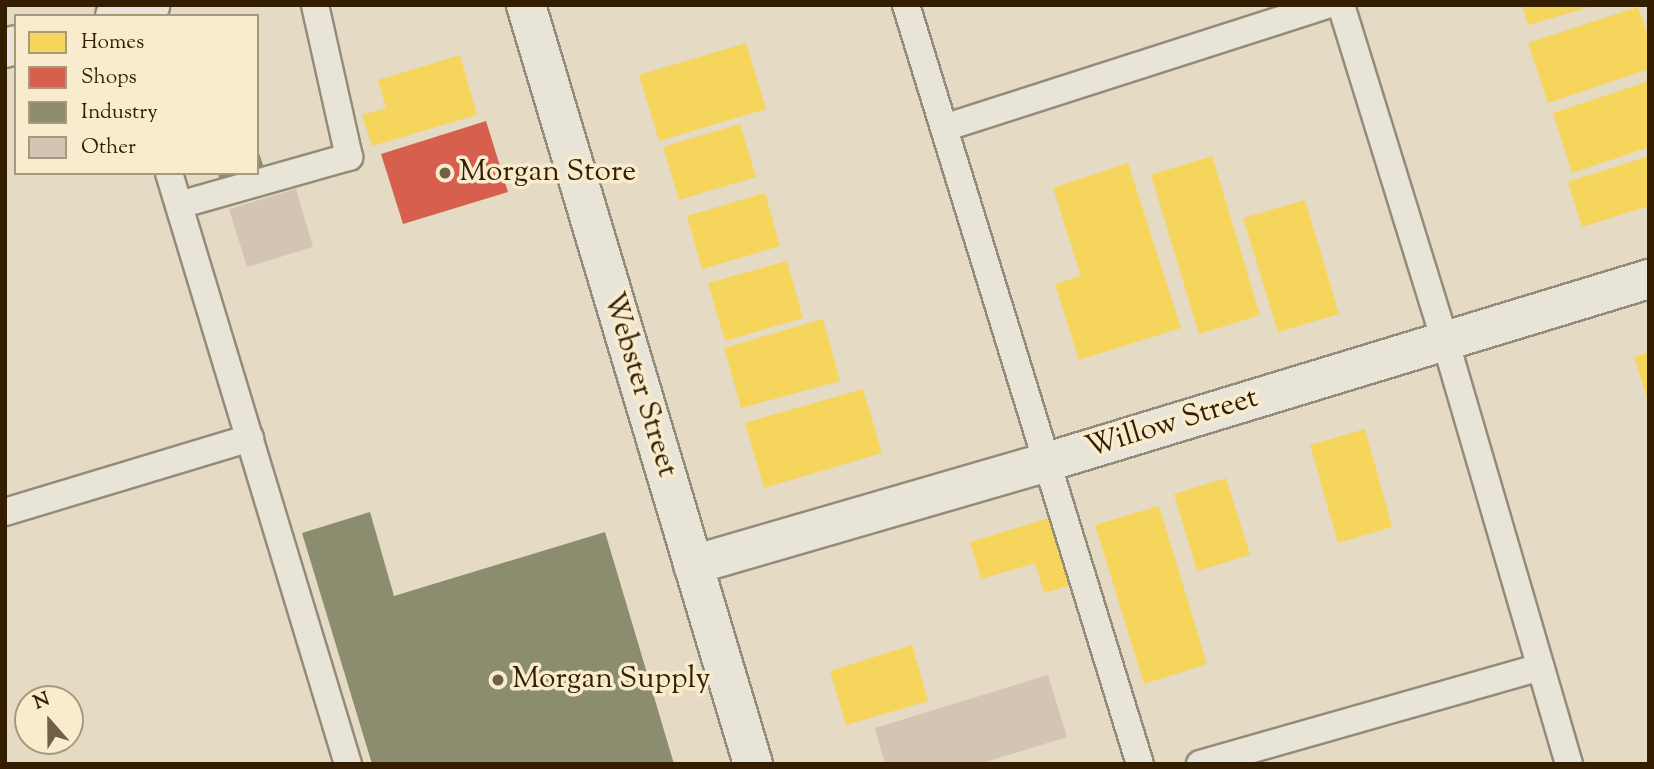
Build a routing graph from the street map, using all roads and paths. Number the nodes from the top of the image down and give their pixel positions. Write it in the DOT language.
graph roads {
  1 [pos="315,5"];
  2 [pos="526,5"];
  3 [pos="906,5"];
  4 [pos="1326,5"];
  5 [pos="1341,5"];
  6 [pos="944,128"];
  7 [pos="170,175"];
  8 [pos="179,205"];
  9 [pos="1649,279"];
  10 [pos="1445,341"];
  11 [pos="250,438"];
  12 [pos="1047,462"];
  13 [pos="5,512"];
  14 [pos="693,565"];
  15 [pos="1540,667"];
  16 [pos="348,764"];
  17 [pos="753,764"];
  18 [pos="1140,764"];
  19 [pos="1200,764"];
  20 [pos="1569,764"];
  1 -- 8 [label="lane"];
  2 -- 14 [label="street, Webster Street"];
  3 -- 6 [label="lane"];
  4 -- 6 [label="lane"];
  5 -- 10 [label="lane"];
  6 -- 12 [label="lane"];
  7 -- 8 [label="lane"];
  8 -- 11 [label="lane"];
  9 -- 10 [label="street, Willow Street"];
  10 -- 12 [label="street, Willow Street"];
  10 -- 15 [label="lane"];
  11 -- 13 [label="lane"];
  11 -- 16 [label="lane"];
  12 -- 14 [label="street, Willow Street"];
  12 -- 18 [label="lane"];
  14 -- 17 [label="street, Webster Street"];
  15 -- 19 [label="lane"];
  15 -- 20 [label="lane"];
}
